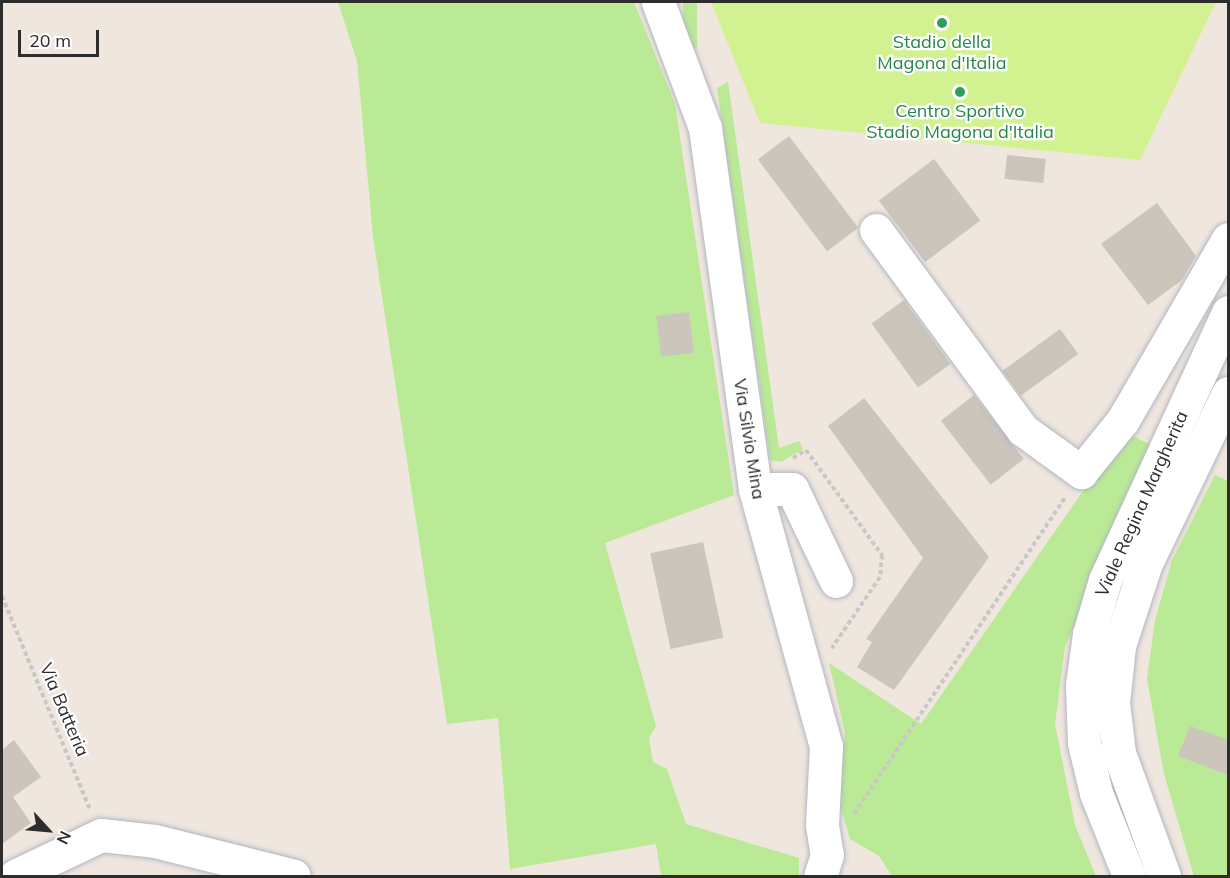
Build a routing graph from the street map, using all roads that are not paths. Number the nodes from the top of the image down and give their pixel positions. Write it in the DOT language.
graph roads {
  1 [pos="658,2"];
  2 [pos="876,230"];
  3 [pos="1228,239"];
  4 [pos="1228,312"];
  5 [pos="1228,393"];
  6 [pos="755,489"];
  7 [pos="836,581"];
  8 [pos="829,869"];
  9 [pos="15,876"];
  10 [pos="294,876"];
  11 [pos="1129,876"];
  12 [pos="1164,876"];
  1 -- 6 [label="street, Via Silvio Mina"];
  2 -- 3 [label="street"];
  4 -- 11 [label="street, Viale Regina Margherita"];
  5 -- 12 [label="street, Viale Regina Margherita"];
  6 -- 7 [label="street"];
  6 -- 8 [label="street, Via Silvio Mina"];
  9 -- 10 [label="street"];
}
